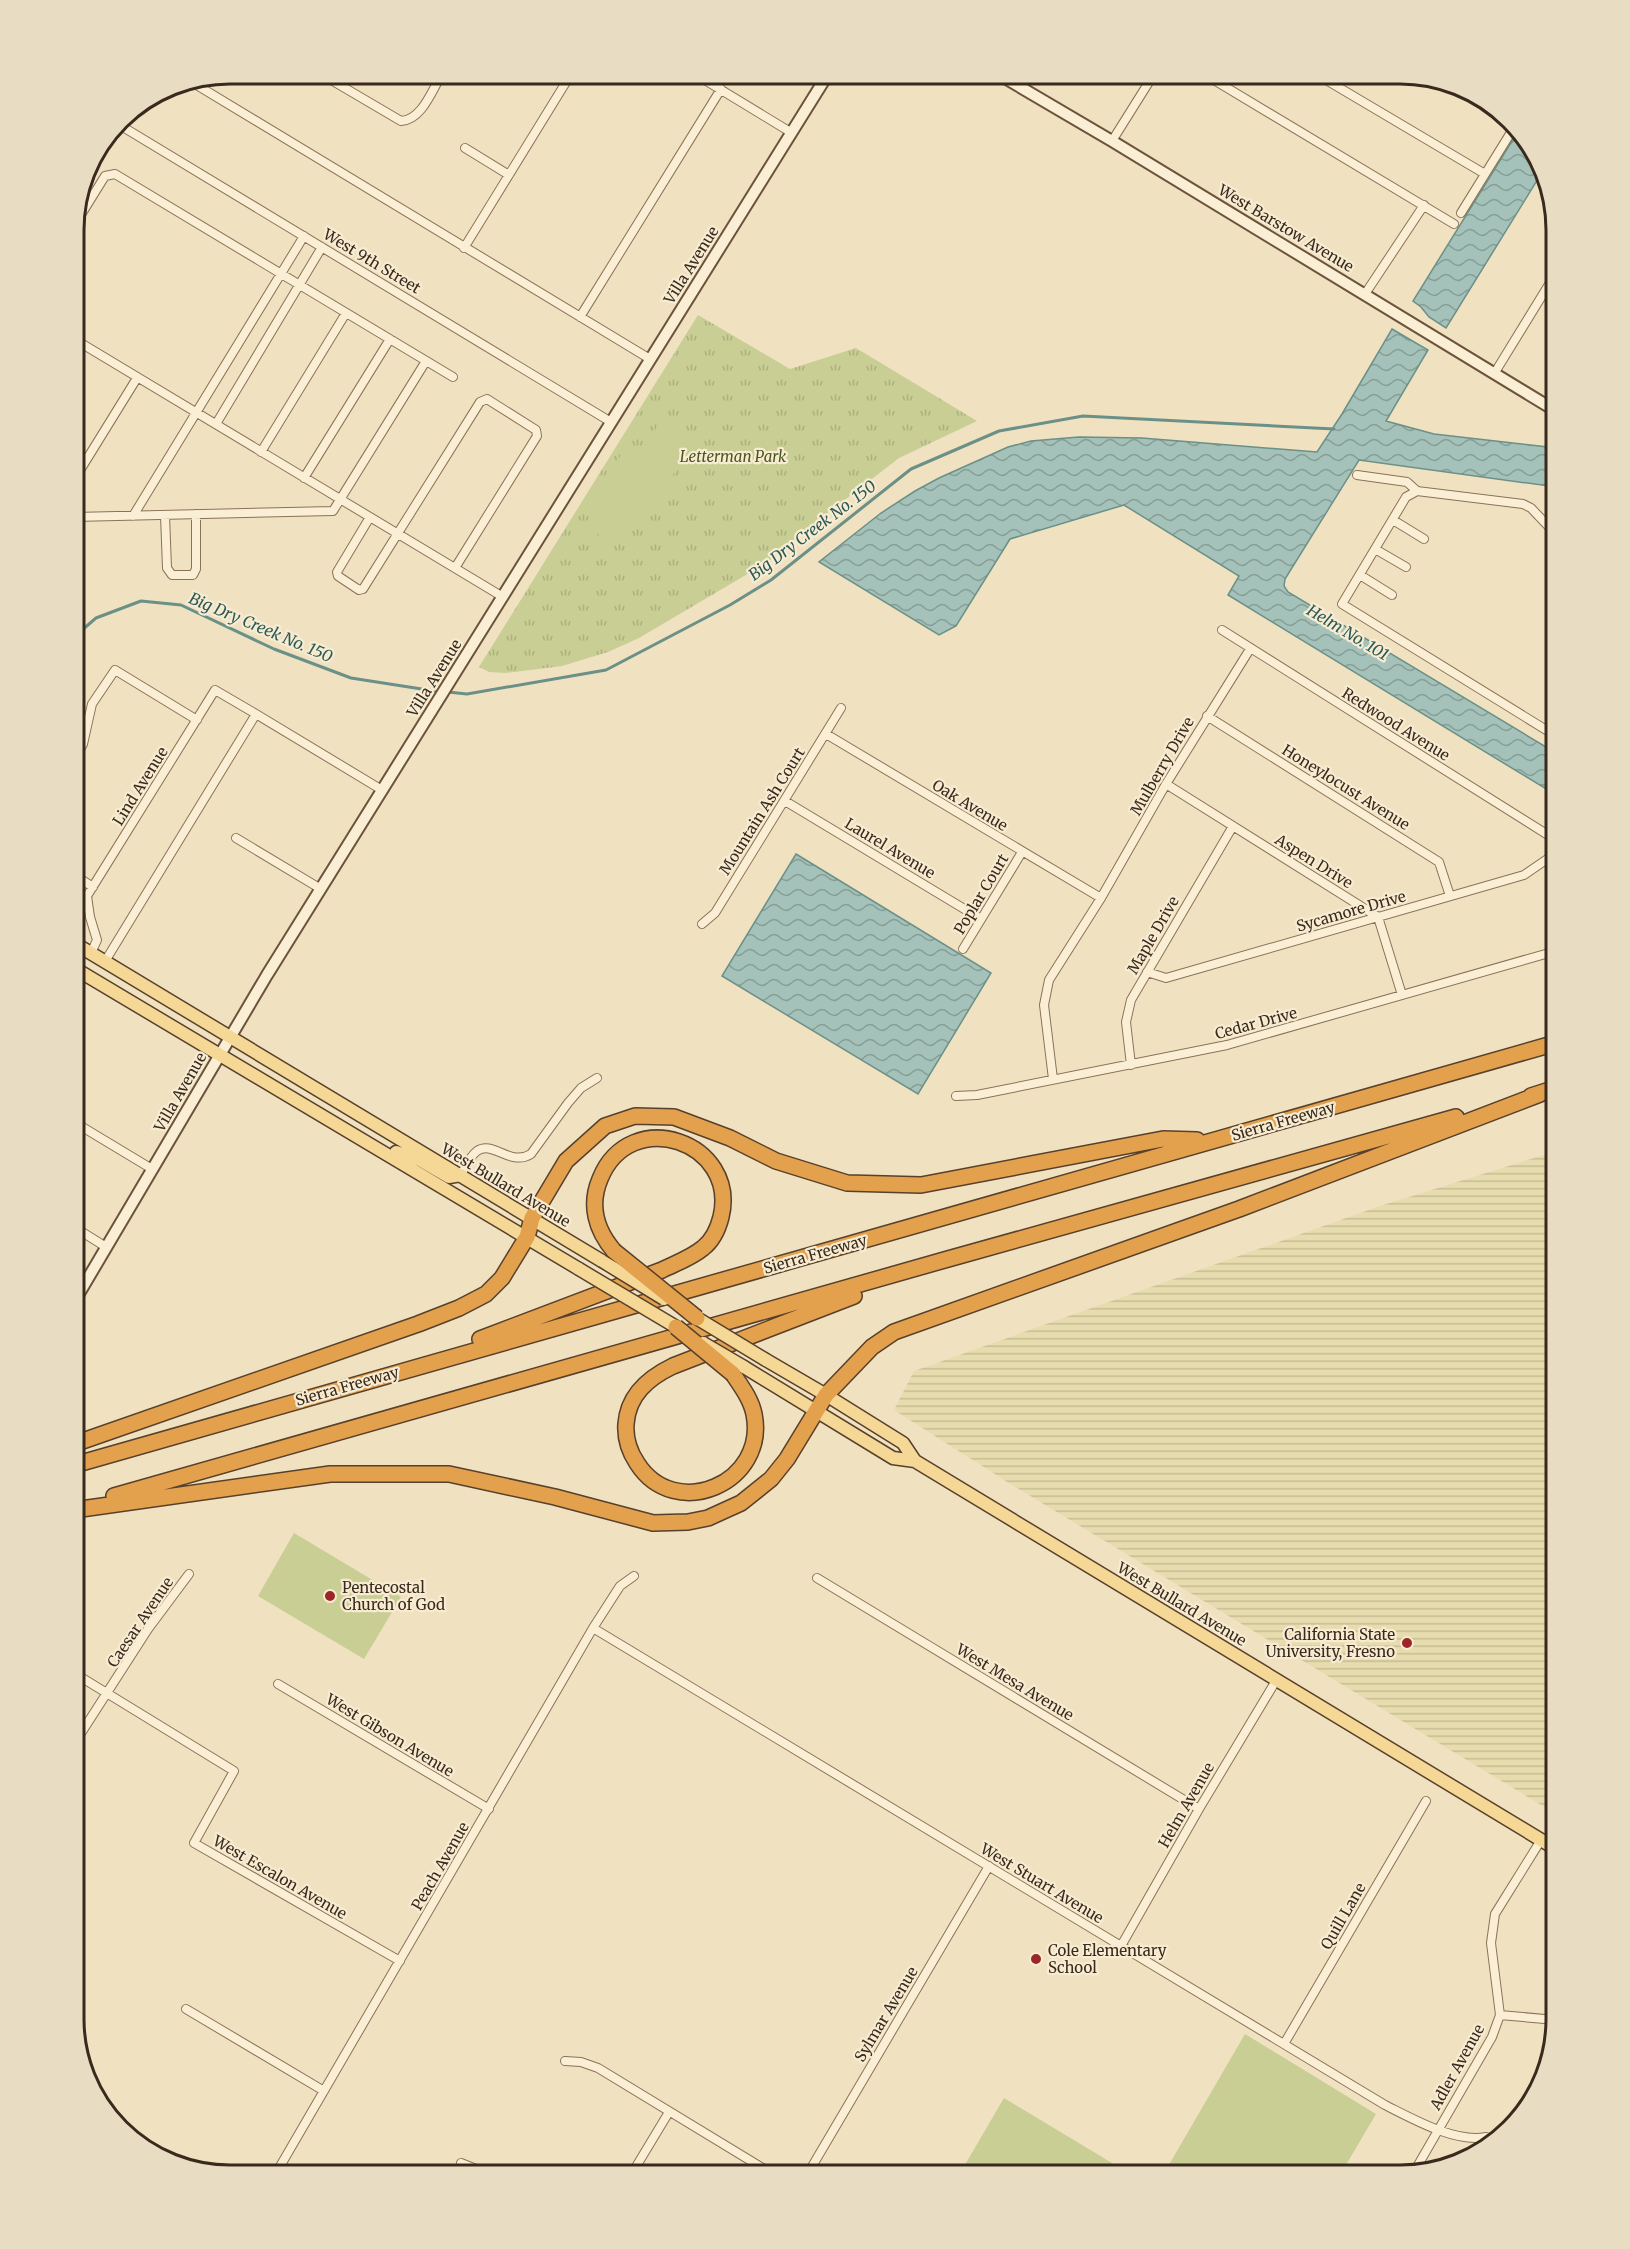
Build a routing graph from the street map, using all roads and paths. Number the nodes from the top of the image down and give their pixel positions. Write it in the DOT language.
graph roads {
  1 [pos="338,84"];
  2 [pos="436,84"];
  3 [pos="563,84"];
  4 [pos="712,84"];
  5 [pos="822,84"];
  6 [pos="1015,84"];
  7 [pos="1148,84"];
  8 [pos="1221,84"];
  9 [pos="1333,84"];
  10 [pos="200,87"];
  11 [pos="721,89"];
  12 [pos="125,129"];
  13 [pos="792,133"];
  14 [pos="1510,134"];
  15 [pos="1112,141"];
  16 [pos="465,148"];
  17 [pos="1485,174"];
  18 [pos="509,175"];
  19 [pos="1424,205"];
  20 [pos="86,207"];
  21 [pos="1461,213"];
  22 [pos="1454,224"];
  23 [pos="304,236"];
  24 [pos="322,247"];
  25 [pos="464,248"];
  26 [pos="281,275"];
  27 [pos="298,285"];
  28 [pos="1546,291"];
  29 [pos="1365,294"];
  30 [pos="346,313"];
  31 [pos="580,317"];
  32 [pos="390,339"];
  33 [pos="84,345"];
  34 [pos="650,359"];
  35 [pos="426,361"];
  36 [pos="1494,374"];
  37 [pos="453,377"];
  38 [pos="137,378"];
  39 [pos="1546,405"];
  40 [pos="197,413"];
  41 [pos="612,422"];
  42 [pos="216,424"];
  43 [pos="261,452"];
  44 [pos="84,464"];
  45 [pos="1357,475"];
  46 [pos="304,478"];
  47 [pos="1418,490"];
  48 [pos="340,499"];
  49 [pos="196,514"];
  50 [pos="165,515"];
  51 [pos="133,516"];
  52 [pos="370,517"];
  53 [pos="84,518"];
  54 [pos="1393,520"];
  55 [pos="1546,522"];
  56 [pos="398,534"];
  57 [pos="1424,538"];
  58 [pos="1375,549"];
  59 [pos="1406,567"];
  60 [pos="455,568"];
  61 [pos="1360,575"];
  62 [pos="1392,595"];
  63 [pos="503,597"];
  64 [pos="1221,630"];
  65 [pos="1250,649"];
  66 [pos="841,708"];
  67 [pos="256,714"];
  68 [pos="1207,716"];
  69 [pos="197,720"];
  70 [pos="1546,729"];
  71 [pos="826,734"];
  72 [pos="84,740"];
  73 [pos="1166,784"];
  74 [pos="382,790"];
  75 [pos="785,801"];
  76 [pos="1233,826"];
  77 [pos="1546,833"];
  78 [pos="236,838"];
  79 [pos="1022,852"];
  80 [pos="1546,860"];
  81 [pos="84,881"];
  82 [pos="93,887"];
  83 [pos="321,889"];
  84 [pos="87,896"];
  85 [pos="1450,896"];
  86 [pos="1101,898"];
  87 [pos="84,901"];
  88 [pos="1378,917"];
  89 [pos="981,919"];
  90 [pos="702,924"];
  91 [pos="84,949"];
  92 [pos="963,950"];
  93 [pos="90,953"];
  94 [pos="1546,954"];
  95 [pos="104,963"];
  96 [pos="1147,972"];
  97 [pos="84,974"];
  98 [pos="1402,995"];
  99 [pos="229,1038"];
  100 [pos="1546,1046"];
  101 [pos="219,1054"];
  102 [pos="1131,1065"];
  103 [pos="597,1078"];
  104 [pos="1053,1079"];
  105 [pos="1546,1092"];
  106 [pos="1540,1094"];
  107 [pos="956,1096"];
  108 [pos="84,1128"];
  109 [pos="366,1141"];
  110 [pos="1212,1141"];
  111 [pos="152,1169"];
  112 [pos="461,1174"];
  113 [pos="532,1218"];
  114 [pos="84,1233"];
  115 [pos="527,1237"];
  116 [pos="106,1247"];
  117 [pos="608,1256"];
  118 [pos="948,1259"];
  119 [pos="84,1285"];
  120 [pos="697,1318"];
  121 [pos="676,1327"];
  122 [pos="738,1370"];
  123 [pos="390,1373"];
  124 [pos="826,1395"];
  125 [pos="817,1411"];
  126 [pos="84,1440"];
  127 [pos="915,1461"];
  128 [pos="84,1462"];
  129 [pos="84,1506"];
  130 [pos="84,1508"];
  131 [pos="189,1574"];
  132 [pos="634,1576"];
  133 [pos="817,1578"];
  134 [pos="593,1628"];
  135 [pos="84,1679"];
  136 [pos="1277,1679"];
  137 [pos="278,1684"];
  138 [pos="106,1693"];
  139 [pos="84,1728"];
  140 [pos="1426,1801"];
  141 [pos="489,1809"];
  142 [pos="1199,1809"];
  143 [pos="1541,1840"];
  144 [pos="1546,1843"];
  145 [pos="989,1866"];
  146 [pos="1121,1946"];
  147 [pos="400,1961"];
  148 [pos="186,2009"];
  149 [pos="1500,2015"];
  150 [pos="1546,2019"];
  151 [pos="1284,2044"];
  152 [pos="565,2061"];
  153 [pos="324,2091"];
  154 [pos="669,2112"];
  155 [pos="1438,2129"];
  156 [pos="1486,2137"];
  157 [pos="461,2163"];
  158 [pos="1418,2164"];
  159 [pos="281,2165"];
  160 [pos="466,2165"];
  161 [pos="637,2165"];
  162 [pos="757,2165"];
  163 [pos="813,2165"];
  1 -- 2 [label="street"];
  3 -- 18 [label="street"];
  4 -- 11 [label="street"];
  5 -- 13 [label="main road, Villa Avenue"];
  6 -- 15 [label="main road, West Barstow Avenue"];
  7 -- 15 [label="street"];
  8 -- 19 [label="street"];
  9 -- 17 [label="street"];
  10 -- 25 [label="street"];
  11 -- 13 [label="street"];
  11 -- 31 [label="street"];
  12 -- 23 [label="street, West 9th Street"];
  13 -- 34 [label="main road, Villa Avenue"];
  14 -- 17 [label="street"];
  15 -- 29 [label="main road, West Barstow Avenue"];
  16 -- 18 [label="street"];
  17 -- 21 [label="street"];
  18 -- 25 [label="street"];
  19 -- 22 [label="street"];
  19 -- 29 [label="street"];
  20 -- 26 [label="street"];
  23 -- 24 [label="street, West 9th Street"];
  23 -- 26 [label="street"];
  24 -- 27 [label="street"];
  24 -- 41 [label="street, West 9th Street"];
  25 -- 31 [label="street"];
  26 -- 27 [label="street"];
  26 -- 40 [label="street"];
  27 -- 30 [label="street"];
  27 -- 42 [label="street"];
  28 -- 36 [label="street"];
  29 -- 36 [label="main road, West Barstow Avenue"];
  30 -- 32 [label="street"];
  30 -- 43 [label="street"];
  31 -- 34 [label="street"];
  32 -- 35 [label="street"];
  32 -- 46 [label="street"];
  33 -- 38 [label="street"];
  34 -- 41 [label="main road, Villa Avenue"];
  35 -- 37 [label="street"];
  35 -- 48 [label="street"];
  36 -- 39 [label="main road, West Barstow Avenue"];
  38 -- 40 [label="street"];
  38 -- 44 [label="street"];
  40 -- 42 [label="street"];
  40 -- 51 [label="street"];
  41 -- 63 [label="main road, Villa Avenue"];
  42 -- 43 [label="street"];
  43 -- 46 [label="street"];
  45 -- 47 [label="street"];
  46 -- 48 [label="street"];
  47 -- 54 [label="street"];
  47 -- 55 [label="street"];
  48 -- 49 [label="street"];
  48 -- 52 [label="street"];
  49 -- 50 [label="street"];
  49 -- 50 [label="street"];
  50 -- 51 [label="street"];
  51 -- 53 [label="street"];
  52 -- 56 [label="street"];
  52 -- 56 [label="street"];
  54 -- 57 [label="street"];
  54 -- 58 [label="street"];
  56 -- 60 [label="street"];
  56 -- 60 [label="street"];
  58 -- 59 [label="street"];
  58 -- 61 [label="street"];
  60 -- 63 [label="street"];
  61 -- 62 [label="street"];
  61 -- 70 [label="street"];
  63 -- 74 [label="main road, Villa Avenue"];
  64 -- 65 [label="street, Redwood Avenue"];
  65 -- 68 [label="street, Mulberry Drive"];
  65 -- 77 [label="street, Redwood Avenue"];
  66 -- 71 [label="street, Mountain Ash Court"];
  67 -- 69 [label="street, Lind Avenue"];
  67 -- 74 [label="street"];
  67 -- 95 [label="street"];
  68 -- 73 [label="street, Mulberry Drive"];
  68 -- 85 [label="street, Honeylocust Avenue"];
  69 -- 72 [label="street"];
  69 -- 82 [label="street, Lind Avenue"];
  71 -- 75 [label="street, Mountain Ash Court"];
  71 -- 79 [label="street, Oak Avenue"];
  73 -- 76 [label="street, Aspen Drive"];
  73 -- 86 [label="street, Mulberry Drive"];
  74 -- 83 [label="main road, Villa Avenue"];
  75 -- 89 [label="street, Laurel Avenue"];
  75 -- 90 [label="street, Mountain Ash Court"];
  76 -- 88 [label="street, Aspen Drive"];
  76 -- 96 [label="street, Maple Drive"];
  78 -- 83 [label="street"];
  79 -- 86 [label="street, Oak Avenue"];
  79 -- 89 [label="street, Poplar Court"];
  80 -- 85 [label="street, Sycamore Drive"];
  81 -- 82 [label="street"];
  82 -- 84 [label="street, Lind Avenue"];
  83 -- 99 [label="main road, Villa Avenue"];
  84 -- 87 [label="street, Lind Avenue"];
  84 -- 93 [label="street"];
  85 -- 88 [label="street, Sycamore Drive"];
  86 -- 104 [label="street, Mulberry Drive"];
  88 -- 96 [label="street, Sycamore Drive"];
  88 -- 98 [label="street"];
  89 -- 92 [label="street, Poplar Court"];
  91 -- 93 [label="main road, West Bullard Avenue"];
  93 -- 95 [label="main road, West Bullard Avenue"];
  94 -- 98 [label="street, Cedar Drive"];
  95 -- 99 [label="main road, West Bullard Avenue"];
  96 -- 102 [label="street, Maple Drive"];
  97 -- 101 [label="main road"];
  98 -- 102 [label="street, Cedar Drive"];
  99 -- 101 [label="main road, Villa Avenue"];
  99 -- 112 [label="main road, West Bullard Avenue"];
  100 -- 110 [label="highway, Sierra Freeway"];
  101 -- 109 [label="main road"];
  101 -- 111 [label="main road, Villa Avenue"];
  102 -- 104 [label="street, Cedar Drive"];
  103 -- 112 [label="street"];
  104 -- 107 [label="street, Cedar Drive"];
  105 -- 106 [label="highway"];
  106 -- 118 [label="highway"];
  106 -- 124 [label="highway"];
  108 -- 111 [label="street"];
  109 -- 112 [label="main road"];
  109 -- 115 [label="main road"];
  110 -- 113 [label="highway"];
  110 -- 123 [label="highway, Sierra Freeway"];
  111 -- 116 [label="main road, Villa Avenue"];
  112 -- 113 [label="main road, West Bullard Avenue"];
  113 -- 115 [label="highway"];
  113 -- 117 [label="main road, West Bullard Avenue"];
  114 -- 116 [label="street"];
  115 -- 121 [label="main road, bridge"];
  115 -- 126 [label="highway"];
  116 -- 119 [label="main road, Villa Avenue"];
  117 -- 120 [label="highway, bridge"];
  117 -- 123 [label="highway"];
  118 -- 122 [label="highway"];
  118 -- 129 [label="highway"];
  120 -- 124 [label="main road, West Bullard Avenue, bridge"];
  121 -- 122 [label="highway, bridge"];
  122 -- 125 [label="main road, West Bullard Avenue"];
  123 -- 128 [label="highway, Sierra Freeway"];
  124 -- 125 [label="highway"];
  124 -- 127 [label="main road, West Bullard Avenue"];
  125 -- 127 [label="main road, West Bullard Avenue"];
  125 -- 130 [label="highway"];
  127 -- 136 [label="main road, West Bullard Avenue"];
  131 -- 138 [label="street, Caesar Avenue"];
  132 -- 134 [label="street, Peach Avenue"];
  133 -- 142 [label="street, West Mesa Avenue"];
  134 -- 141 [label="street, Peach Avenue"];
  134 -- 145 [label="street, West Stuart Avenue"];
  135 -- 138 [label="street, West Escalon Avenue"];
  136 -- 142 [label="street, Helm Avenue"];
  136 -- 143 [label="main road, West Bullard Avenue"];
  137 -- 141 [label="street, West Gibson Avenue"];
  138 -- 139 [label="street, Caesar Avenue"];
  138 -- 147 [label="street, West Escalon Avenue"];
  140 -- 151 [label="street, Quill Lane"];
  141 -- 147 [label="street, Peach Avenue"];
  142 -- 146 [label="street, Helm Avenue"];
  143 -- 144 [label="main road, West Bullard Avenue"];
  143 -- 149 [label="street, Adler Avenue"];
  145 -- 146 [label="street, West Stuart Avenue"];
  145 -- 163 [label="street, Sylmar Avenue"];
  146 -- 151 [label="street, West Stuart Avenue"];
  147 -- 153 [label="street, Peach Avenue"];
  148 -- 153 [label="street"];
  149 -- 150 [label="street"];
  149 -- 155 [label="street, Adler Avenue"];
  151 -- 155 [label="street, West Stuart Avenue"];
  152 -- 154 [label="street"];
  153 -- 159 [label="street, Peach Avenue"];
  154 -- 161 [label="street"];
  154 -- 162 [label="street"];
  155 -- 156 [label="street, West Stuart Avenue"];
  155 -- 158 [label="street, Adler Avenue"];
  157 -- 160 [label="street"];
}
